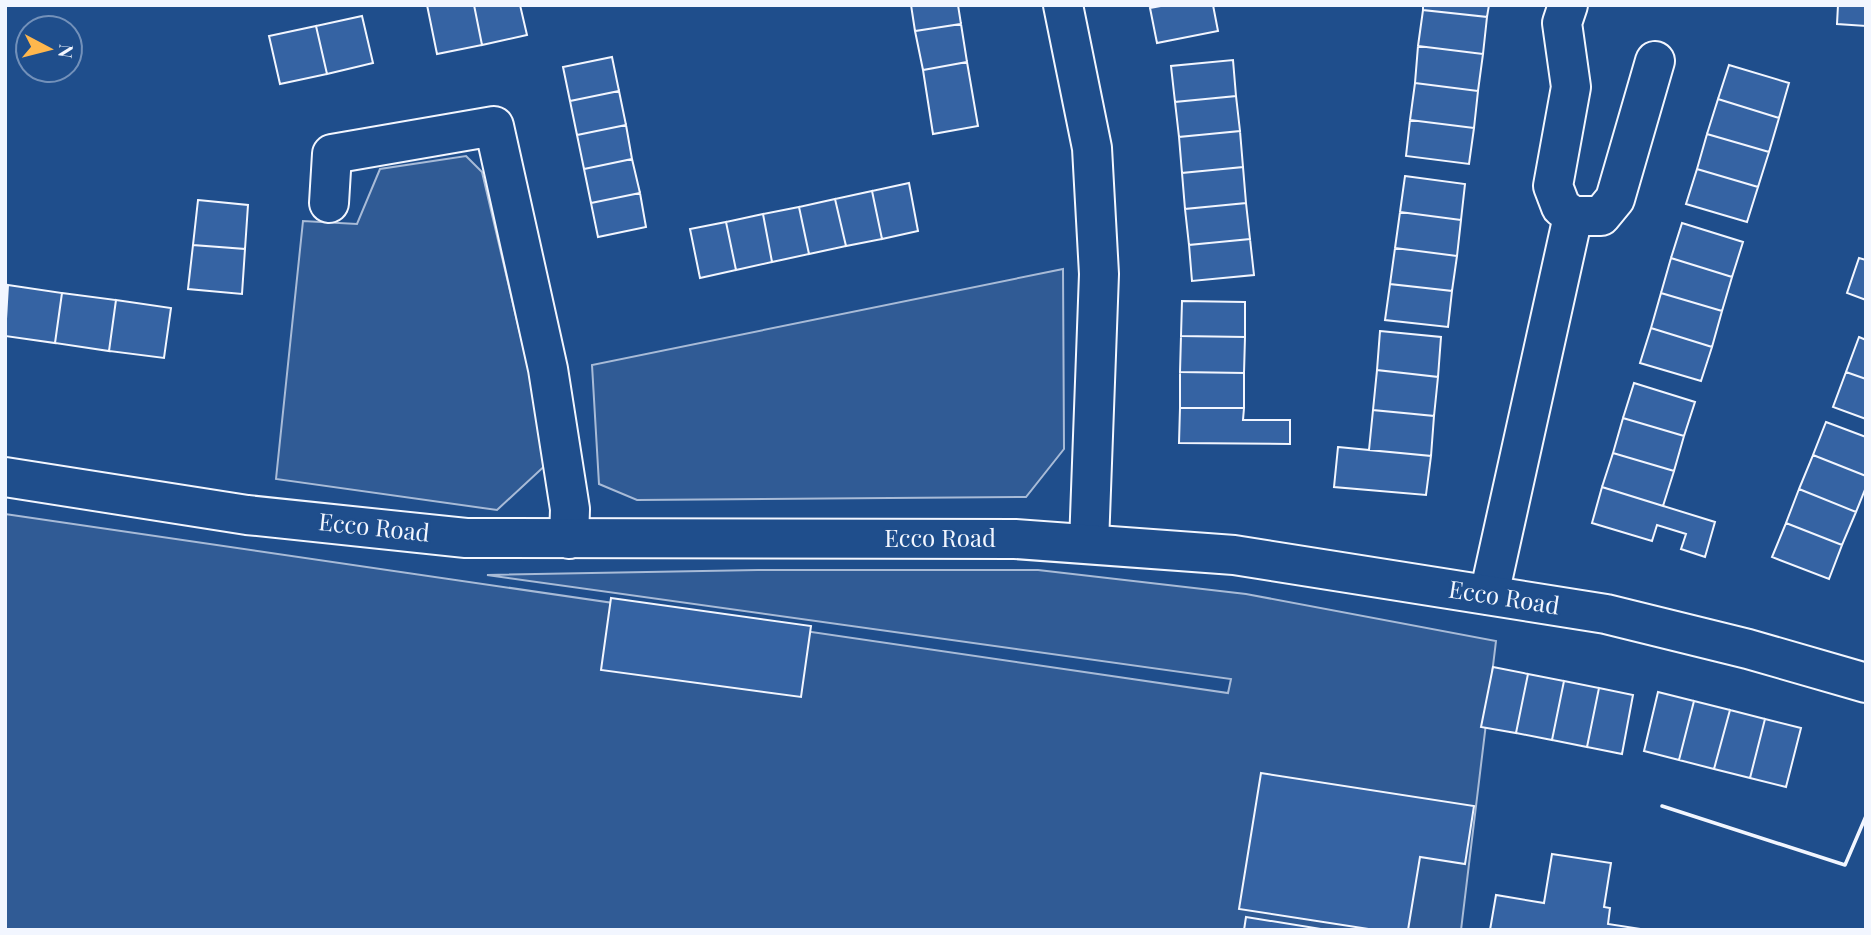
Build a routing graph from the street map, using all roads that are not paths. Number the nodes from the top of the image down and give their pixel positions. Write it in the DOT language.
graph roads {
  1 [pos="1063,5"];
  2 [pos="1568,5"];
  3 [pos="1655,61"];
  4 [pos="329,203"];
  5 [pos="1573,216"];
  6 [pos="5,477"];
  7 [pos="569,539"];
  8 [pos="1089,544"];
  9 [pos="1489,595"];
  10 [pos="1866,682"];
  1 -- 8 [label="street"];
  2 -- 5 [label="street"];
  3 -- 5 [label="street"];
  4 -- 7 [label="street"];
  5 -- 9 [label="street"];
  6 -- 7 [label="street, Ecco Road"];
  7 -- 8 [label="street, Ecco Road"];
  8 -- 9 [label="street, Ecco Road"];
  9 -- 10 [label="street, Ecco Road"];
}
